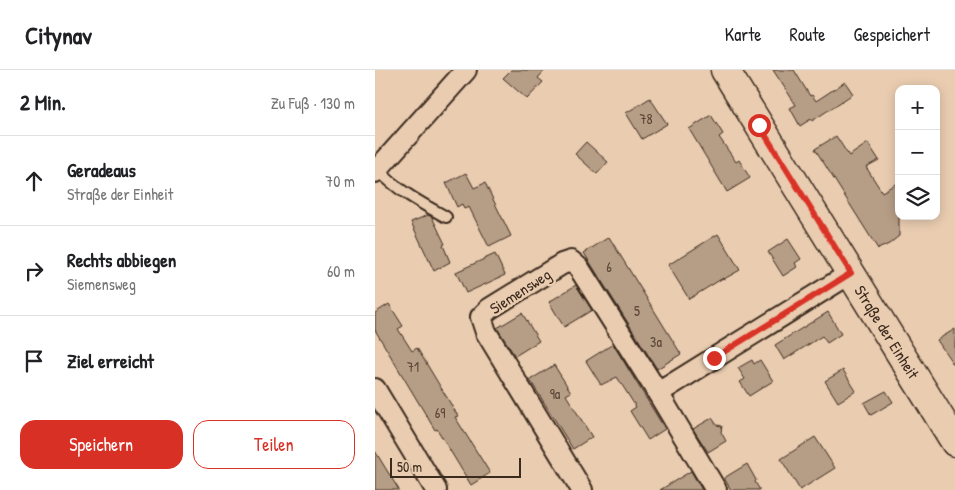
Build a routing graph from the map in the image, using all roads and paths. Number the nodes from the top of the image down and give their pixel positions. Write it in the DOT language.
graph roads {
  1 [pos="466,70"];
  2 [pos="725,70"];
  3 [pos="376,171"];
  4 [pos="446,216"];
  5 [pos="851,273"];
  6 [pos="375,389"];
  7 [pos="658,393"];
  8 [pos="955,442"];
  9 [pos="437,490"];
  10 [pos="582,490"];
  11 [pos="716,490"];
  1 -- 3 [label="street"];
  2 -- 5 [label="street, Straße der Einheit"];
  3 -- 4 [label="lane"];
  5 -- 7 [label="street"];
  5 -- 8 [label="street, Straße der Einheit"];
  6 -- 9 [label="street"];
  7 -- 10 [label="street, Siemensweg"];
  7 -- 11 [label="street, Siemensweg"];
}
